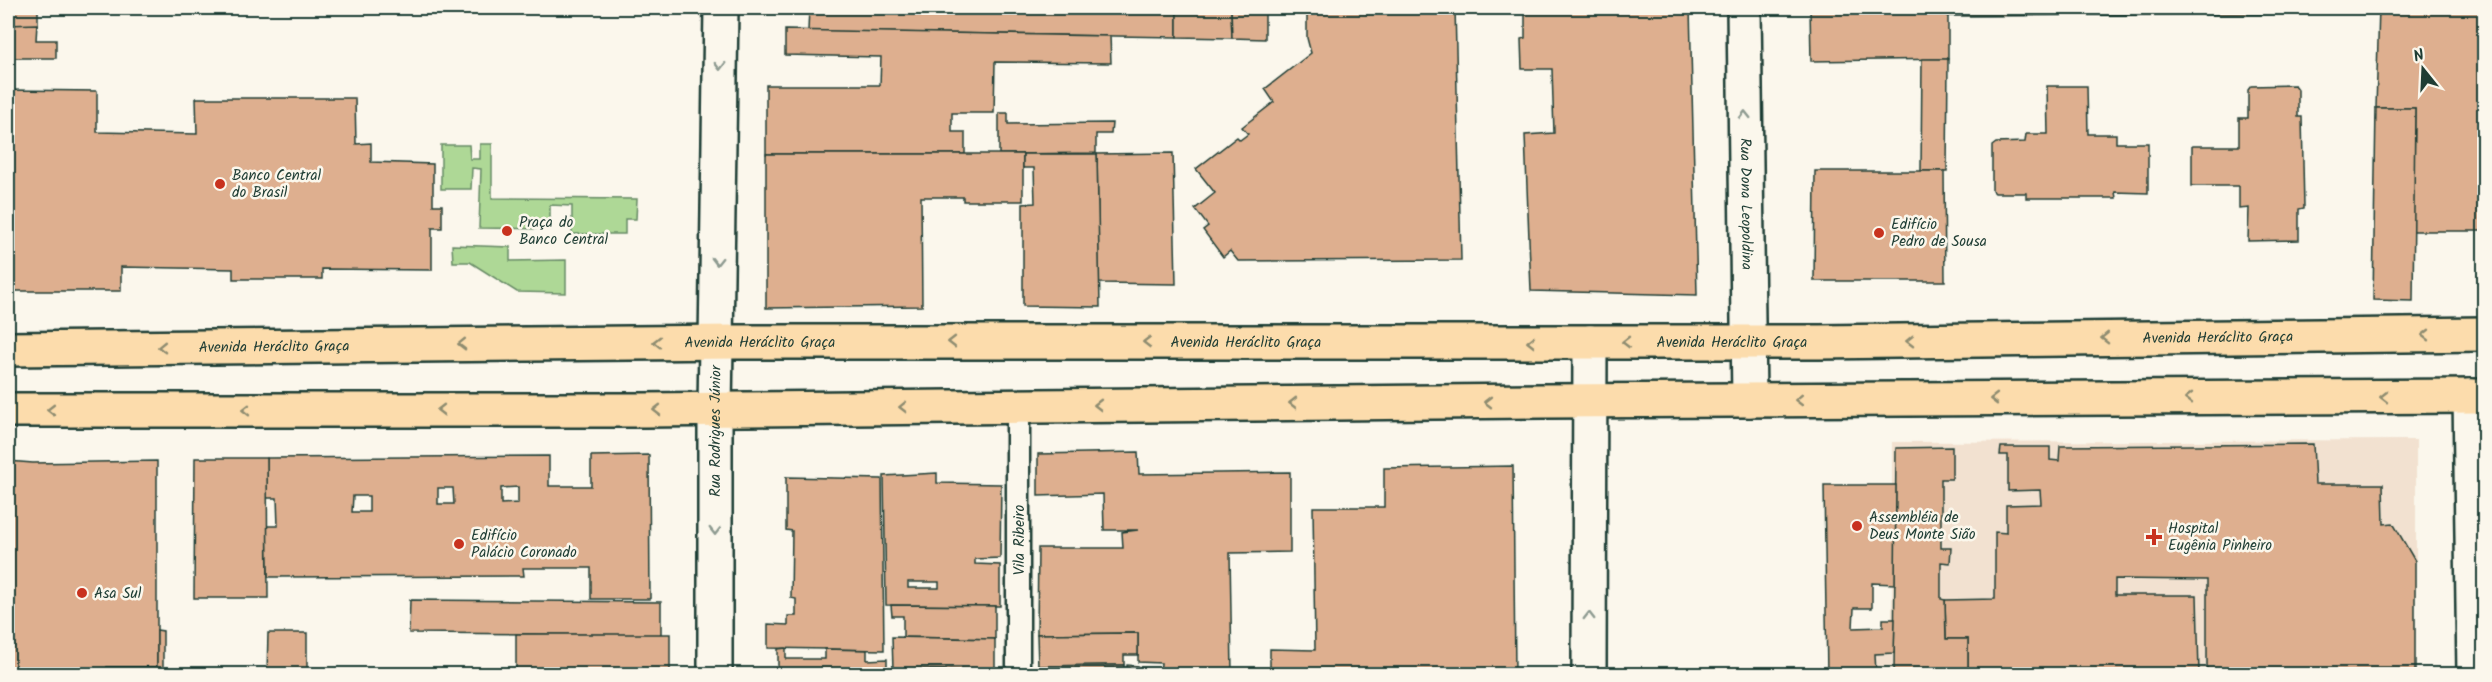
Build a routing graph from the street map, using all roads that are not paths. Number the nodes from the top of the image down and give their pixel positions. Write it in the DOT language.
graph roads {
  1 [pos="721,8"];
  2 [pos="1744,8"];
  3 [pos="2484,334"];
  4 [pos="716,342"];
  5 [pos="1590,342"];
  6 [pos="1748,342"];
  7 [pos="8,349"];
  8 [pos="2477,396"];
  9 [pos="1749,400"];
  10 [pos="1589,401"];
  11 [pos="1018,405"];
  12 [pos="8,410"];
  13 [pos="715,410"];
  14 [pos="715,675"];
  15 [pos="1018,675"];
  16 [pos="1589,675"];
  17 [pos="2474,675"];
  1 -- 4 [label="street, Rua Rodrigues Júnior, one-way"];
  6 -- 2 [label="street, Rua Dona Leopoldina, one-way"];
  3 -- 6 [label="main road, Avenida Heráclito Graça, one-way"];
  5 -- 4 [label="main road, Avenida Heráclito Graça, one-way"];
  4 -- 7 [label="main road, Avenida Heráclito Graça, one-way"];
  4 -- 13 [label="street, Rua Rodrigues Júnior"];
  6 -- 5 [label="main road, Avenida Heráclito Graça, one-way"];
  5 -- 10 [label="street"];
  6 -- 9 [label="street, Rua Dona Leopoldina"];
  8 -- 9 [label="main road, one-way"];
  8 -- 17 [label="street"];
  9 -- 10 [label="main road"];
  10 -- 11 [label="main road, one-way"];
  16 -- 10 [label="street, one-way"];
  11 -- 13 [label="main road, one-way"];
  11 -- 15 [label="lane, Vila Ribeiro"];
  13 -- 12 [label="main road, one-way"];
  13 -- 14 [label="street, Rua Rodrigues Júnior, one-way"];
}
